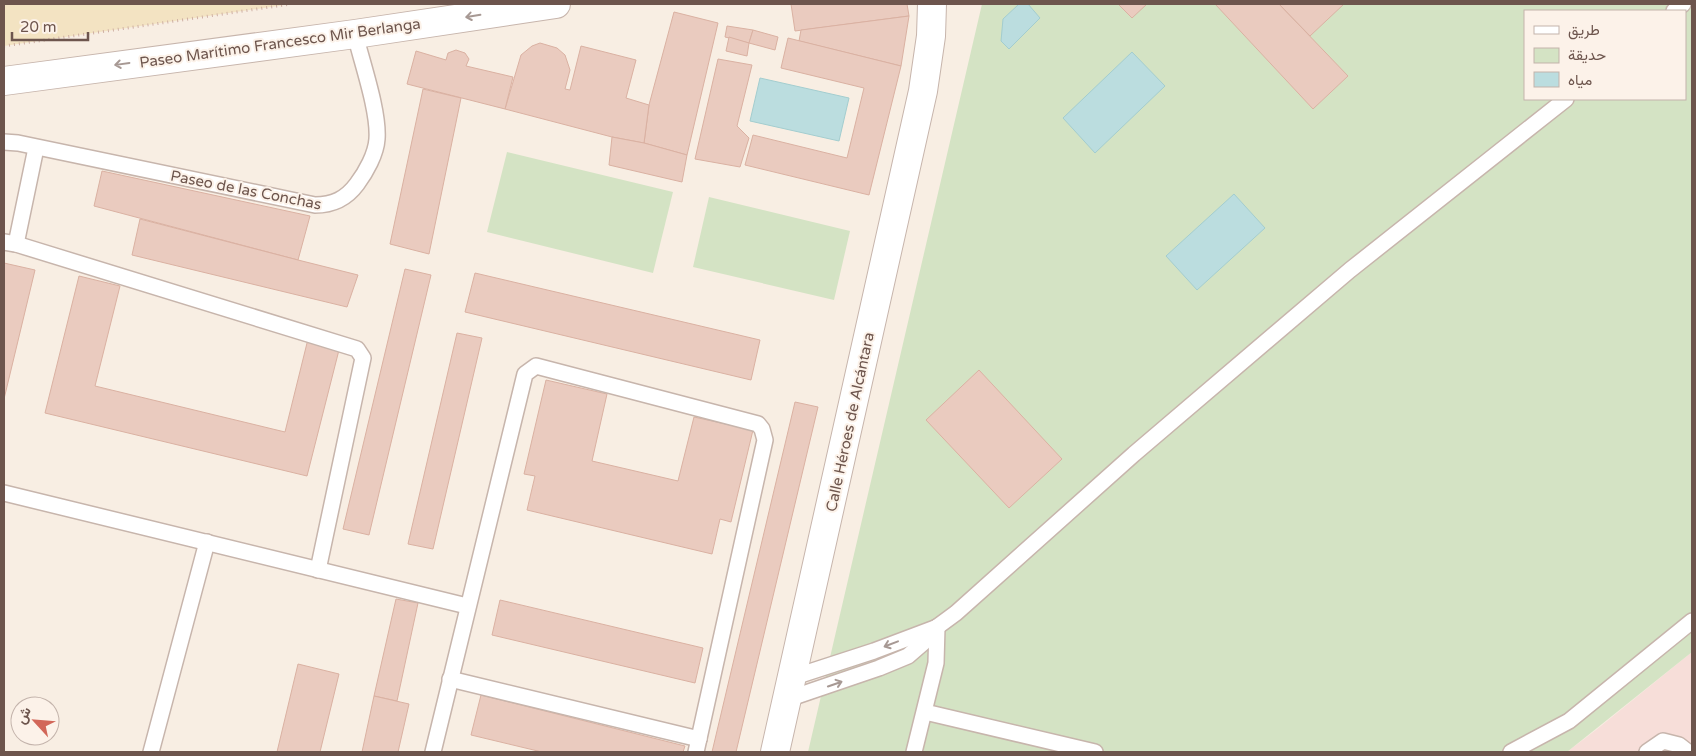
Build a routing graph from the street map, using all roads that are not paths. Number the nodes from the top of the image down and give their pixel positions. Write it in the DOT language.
graph roads {
  1 [pos="556,4"];
  2 [pos="932,4"];
  3 [pos="952,4"];
  4 [pos="355,34"];
  5 [pos="4,81"];
  6 [pos="924,91"];
  7 [pos="1565,100"];
  8 [pos="4,142"];
  9 [pos="36,148"];
  10 [pos="10,243"];
  11 [pos="4,493"];
  12 [pos="206,542"];
  13 [pos="318,570"];
  14 [pos="467,606"];
  15 [pos="1692,621"];
  16 [pos="936,627"];
  17 [pos="450,679"];
  18 [pos="791,688"];
  19 [pos="925,712"];
  20 [pos="698,746"];
  21 [pos="151,752"];
  22 [pos="433,752"];
  23 [pos="776,752"];
  24 [pos="914,752"];
  25 [pos="1095,752"];
  26 [pos="1511,752"];
  27 [pos="1647,752"];
  28 [pos="1688,752"];
  1 -- 4 [label="street, Paseo Marítimo Francesco Mir Berlanga, one-way"];
  2 -- 6 [label="street"];
  3 -- 6 [label="street"];
  4 -- 5 [label="street, Paseo Marítimo Francesco Mir Berlanga, one-way"];
  4 -- 9 [label="lane, Paseo de las Conchas"];
  6 -- 18 [label="street, Calle Héroes de Alcántara"];
  7 -- 16 [label="lane"];
  8 -- 9 [label="lane, Paseo de las Conchas"];
  9 -- 10 [label="lane"];
  10 -- 13 [label="lane"];
  11 -- 12 [label="lane"];
  12 -- 13 [label="lane"];
  12 -- 21 [label="lane"];
  13 -- 14 [label="lane"];
  14 -- 17 [label="lane"];
  14 -- 20 [label="lane"];
  15 -- 26 [label="lane"];
  16 -- 18 [label="lane, one-way"];
  18 -- 16 [label="lane, one-way"];
  16 -- 19 [label="lane"];
  17 -- 20 [label="lane"];
  17 -- 22 [label="lane"];
  18 -- 23 [label="street, Calle Héroes de Alcántara"];
  19 -- 24 [label="lane"];
  19 -- 25 [label="lane"];
  27 -- 28 [label="lane"];
}
